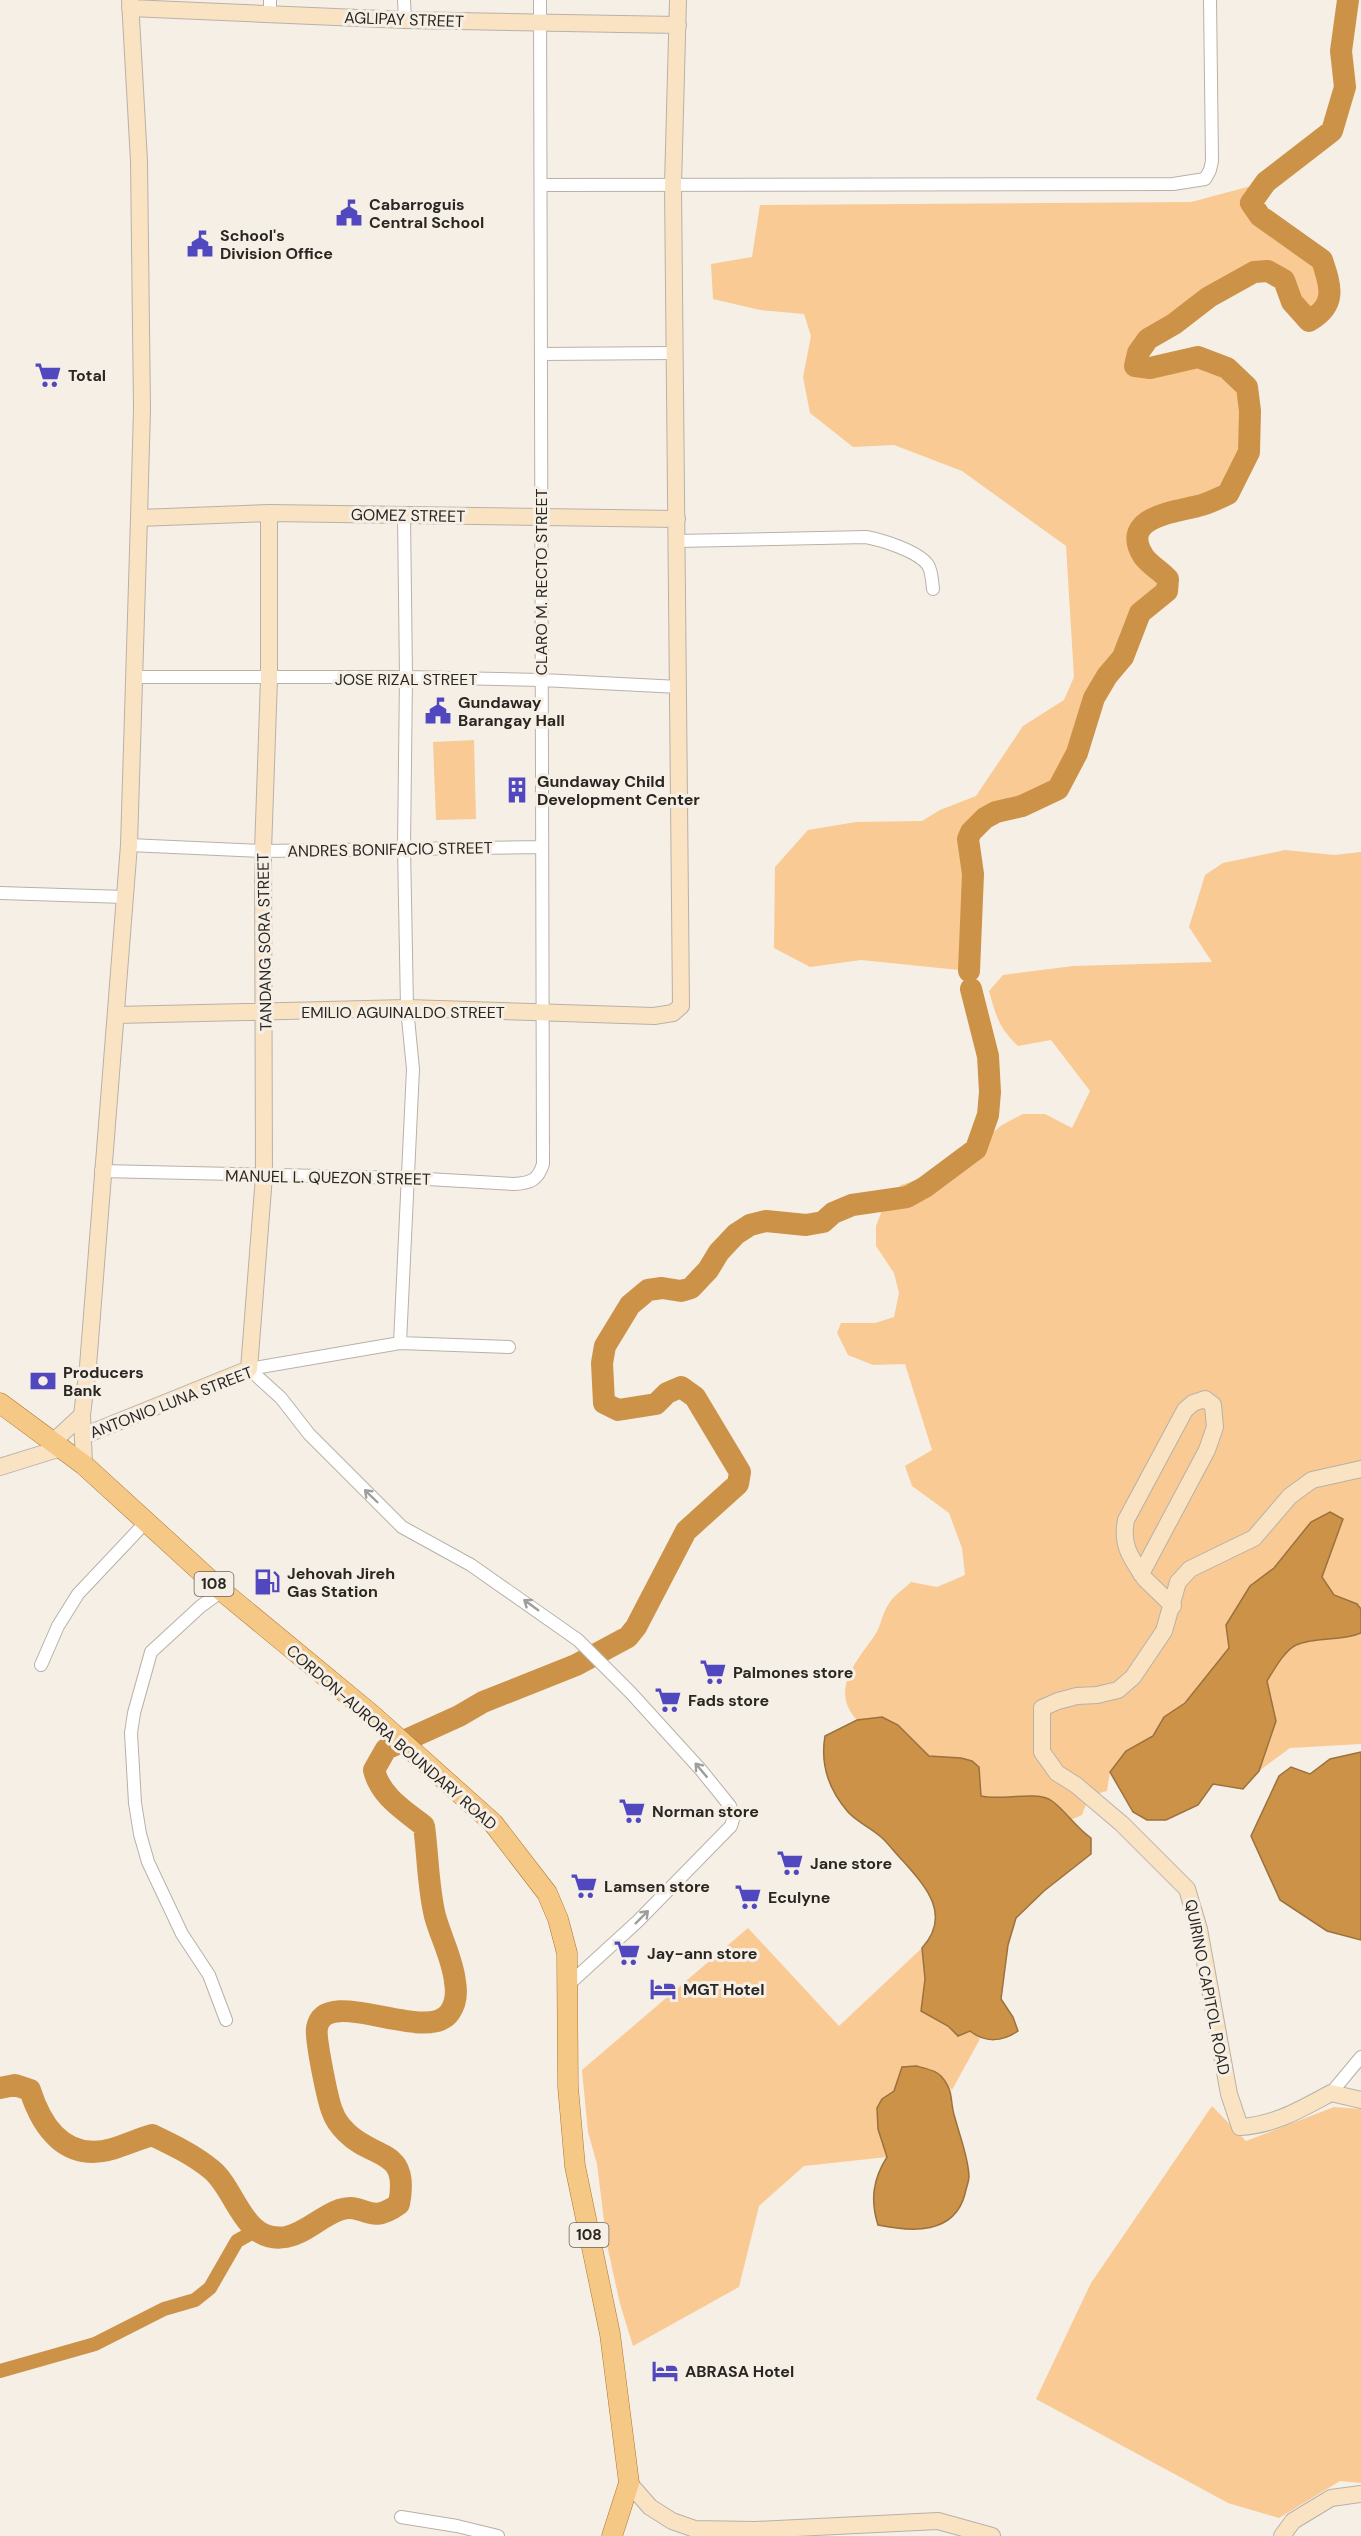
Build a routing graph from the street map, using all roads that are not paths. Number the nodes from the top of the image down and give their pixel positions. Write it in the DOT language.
graph roads {
  1 [pos="404,0"];
  2 [pos="540,0"];
  3 [pos="678,0"];
  4 [pos="1210,0"];
  5 [pos="130,4"];
  6 [pos="270,6"];
  7 [pos="405,20"];
  8 [pos="540,23"];
  9 [pos="678,26"];
  10 [pos="541,185"];
  11 [pos="673,185"];
  12 [pos="675,353"];
  13 [pos="541,354"];
  14 [pos="269,513"];
  15 [pos="404,516"];
  16 [pos="541,516"];
  17 [pos="139,518"];
  18 [pos="677,519"];
  19 [pos="677,541"];
  20 [pos="933,589"];
  21 [pos="134,677"];
  22 [pos="406,677"];
  23 [pos="269,679"];
  24 [pos="542,680"];
  25 [pos="679,687"];
  26 [pos="129,845"];
  27 [pos="404,847"];
  28 [pos="542,847"];
  29 [pos="263,851"];
  30 [pos="0,893"];
  31 [pos="125,897"];
  32 [pos="407,1008"];
  33 [pos="265,1012"];
  34 [pos="543,1012"];
  35 [pos="116,1015"];
  36 [pos="543,1164"];
  37 [pos="101,1172"];
  38 [pos="264,1176"];
  39 [pos="410,1178"];
  40 [pos="400,1343"];
  41 [pos="509,1347"];
  42 [pos="249,1370"];
  43 [pos="0,1403"];
  44 [pos="82,1415"];
  45 [pos="83,1436"];
  46 [pos="57,1445"];
  47 [pos="84,1465"];
  48 [pos="0,1467"];
  49 [pos="1361,1469"];
  50 [pos="145,1522"];
  51 [pos="1142,1574"];
  52 [pos="222,1591"];
  53 [pos="1173,1606"];
  54 [pos="41,1665"];
  55 [pos="568,1985"];
  56 [pos="226,2020"];
  57 [pos="1361,2057"];
  58 [pos="1330,2093"];
  59 [pos="1361,2100"];
  60 [pos="628,2483"];
  61 [pos="1361,2494"];
  62 [pos="401,2517"];
  63 [pos="728,2533"];
  64 [pos="981,2534"];
  65 [pos="498,2536"];
  66 [pos="612,2536"];
  67 [pos="1282,2536"];
  1 -- 7 [label="street"];
  2 -- 8 [label="street, CLARO M. RECTO STREET"];
  3 -- 9 [label="street"];
  4 -- 11 [label="street"];
  5 -- 6 [label="street, AGLIPAY STREET"];
  5 -- 17 [label="street"];
  6 -- 7 [label="street, AGLIPAY STREET"];
  7 -- 8 [label="street, AGLIPAY STREET"];
  8 -- 9 [label="street, AGLIPAY STREET"];
  8 -- 10 [label="street, CLARO M. RECTO STREET"];
  9 -- 11 [label="street"];
  10 -- 11 [label="street"];
  10 -- 13 [label="street, CLARO M. RECTO STREET"];
  11 -- 12 [label="street"];
  12 -- 13 [label="street"];
  12 -- 18 [label="street"];
  13 -- 16 [label="street, CLARO M. RECTO STREET"];
  14 -- 15 [label="street, GOMEZ STREET"];
  14 -- 17 [label="street, GOMEZ STREET"];
  14 -- 23 [label="street, TANDANG SORA STREET"];
  15 -- 16 [label="street, GOMEZ STREET"];
  15 -- 22 [label="street"];
  16 -- 18 [label="street, GOMEZ STREET"];
  16 -- 24 [label="street, CLARO M. RECTO STREET"];
  17 -- 21 [label="street"];
  18 -- 19 [label="street"];
  19 -- 20 [label="street"];
  19 -- 25 [label="street"];
  21 -- 23 [label="street, JOSE RIZAL STREET"];
  21 -- 26 [label="street"];
  22 -- 23 [label="street, JOSE RIZAL STREET"];
  22 -- 24 [label="street, JOSE RIZAL STREET"];
  22 -- 27 [label="street"];
  23 -- 29 [label="street, TANDANG SORA STREET"];
  24 -- 25 [label="street, JOSE RIZAL STREET"];
  24 -- 28 [label="street, CLARO M. RECTO STREET"];
  25 -- 34 [label="street, EMILIO AGUINALDO STREET"];
  26 -- 29 [label="street, ANDRES BONIFACIO STREET"];
  26 -- 31 [label="street"];
  27 -- 28 [label="street, ANDRES BONIFACIO STREET"];
  27 -- 29 [label="street, ANDRES BONIFACIO STREET"];
  27 -- 32 [label="street"];
  28 -- 34 [label="street, CLARO M. RECTO STREET"];
  29 -- 33 [label="street, TANDANG SORA STREET"];
  30 -- 31 [label="street"];
  31 -- 35 [label="street"];
  32 -- 33 [label="street, EMILIO AGUINALDO STREET"];
  32 -- 34 [label="street, EMILIO AGUINALDO STREET"];
  32 -- 39 [label="street"];
  33 -- 35 [label="street, EMILIO AGUINALDO STREET"];
  33 -- 38 [label="street, TANDANG SORA STREET"];
  34 -- 36 [label="street, CLARO M. RECTO STREET"];
  35 -- 37 [label="street"];
  36 -- 39 [label="street, MANUEL L. QUEZON STREET"];
  37 -- 38 [label="street, MANUEL L. QUEZON STREET"];
  37 -- 44 [label="street"];
  38 -- 39 [label="street, MANUEL L. QUEZON STREET"];
  38 -- 42 [label="street, TANDANG SORA STREET"];
  39 -- 40 [label="street"];
  40 -- 41 [label="street, ANTONIO LUNA STREET"];
  40 -- 42 [label="street, ANTONIO LUNA STREET"];
  42 -- 45 [label="street, ANTONIO LUNA STREET"];
  55 -- 42 [label="street, one-way"];
  43 -- 46 [label="main road, CORDON-AURORA BOUNDARY ROAD / 108"];
  44 -- 45 [label="street"];
  44 -- 46 [label="street"];
  45 -- 47 [label="street"];
  46 -- 47 [label="main road, CORDON-AURORA BOUNDARY ROAD / 108"];
  46 -- 48 [label="street"];
  47 -- 50 [label="main road, CORDON-AURORA BOUNDARY ROAD / 108"];
  49 -- 53 [label="street, QUIRINO CAPITOL ROAD"];
  50 -- 52 [label="main road, CORDON-AURORA BOUNDARY ROAD / 108"];
  50 -- 54 [label="street"];
  51 -- 51 [label="street"];
  51 -- 53 [label="street"];
  52 -- 55 [label="main road, CORDON-AURORA BOUNDARY ROAD / 108"];
  52 -- 56 [label="street"];
  53 -- 58 [label="street, QUIRINO CAPITOL ROAD"];
  55 -- 60 [label="main road, CORDON-AURORA BOUNDARY ROAD / 108"];
  57 -- 58 [label="street"];
  58 -- 59 [label="street"];
  60 -- 63 [label="street"];
  60 -- 66 [label="main road, CORDON-AURORA BOUNDARY ROAD / 108"];
  61 -- 67 [label="street"];
  62 -- 65 [label="street"];
  63 -- 64 [label="street"];
}
